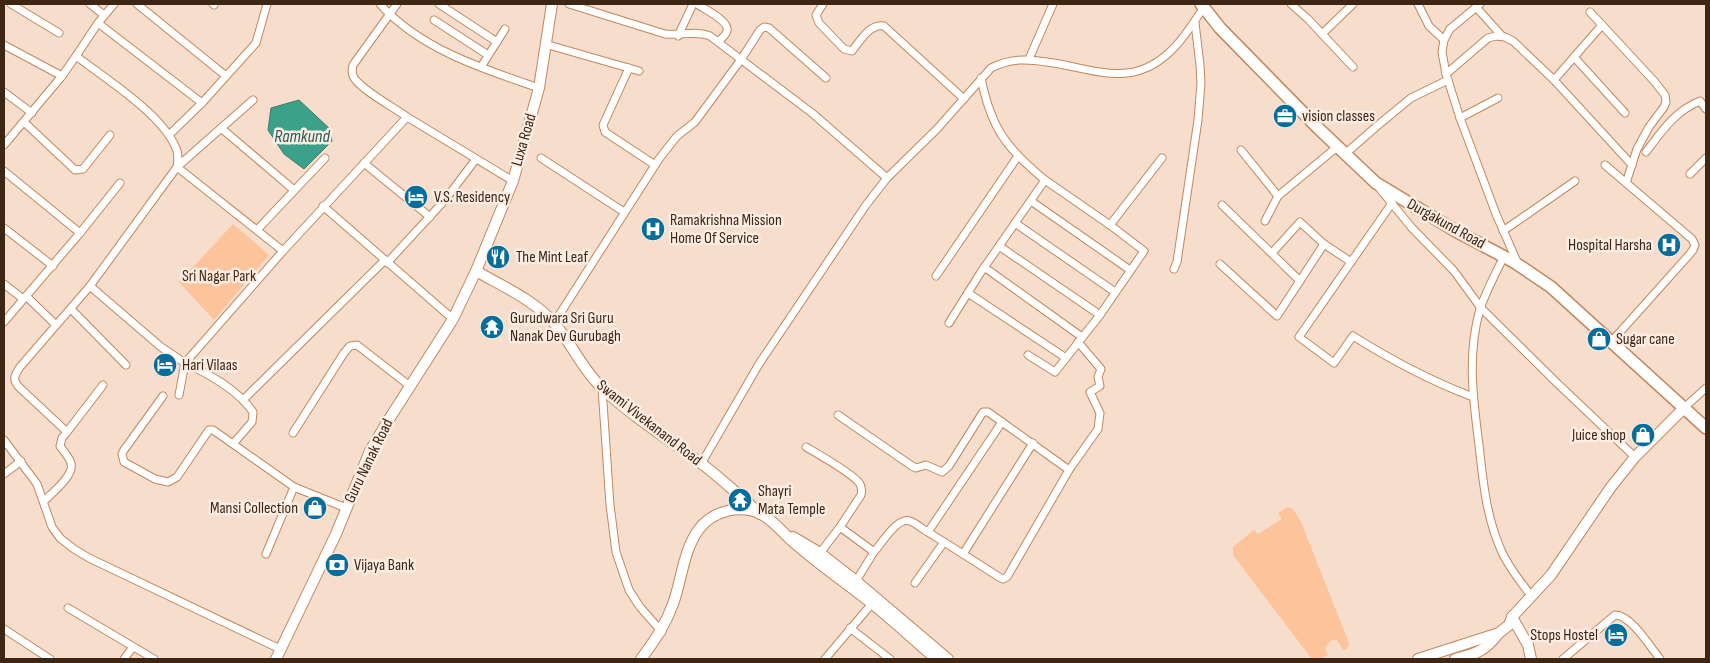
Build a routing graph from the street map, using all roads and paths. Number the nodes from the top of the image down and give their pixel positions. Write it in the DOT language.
graph roads {
  1 [pos="11,4"];
  2 [pos="90,4"];
  3 [pos="114,4"];
  4 [pos="137,4"];
  5 [pos="267,4"];
  6 [pos="380,4"];
  7 [pos="397,4"];
  8 [pos="439,4"];
  9 [pos="552,4"];
  10 [pos="571,4"];
  11 [pos="695,4"];
  12 [pos="823,4"];
  13 [pos="1053,4"];
  14 [pos="1291,4"];
  15 [pos="1352,4"];
  16 [pos="1418,4"];
  17 [pos="1204,5"];
  18 [pos="1478,5"];
  19 [pos="1590,12"];
  20 [pos="389,14"];
  21 [pos="104,15"];
  22 [pos="434,20"];
  23 [pos="98,23"];
  24 [pos="1195,23"];
  25 [pos="1602,25"];
  26 [pos="505,29"];
  27 [pos="58,34"];
  28 [pos="1322,34"];
  29 [pos="678,36"];
  30 [pos="1502,36"];
  31 [pos="1444,40"];
  32 [pos="719,41"];
  33 [pos="497,42"];
  34 [pos="545,44"];
  35 [pos="4,45"];
  36 [pos="488,55"];
  37 [pos="76,56"];
  38 [pos="1574,57"];
  39 [pos="742,58"];
  40 [pos="1029,59"];
  41 [pos="481,67"];
  42 [pos="1353,67"];
  43 [pos="629,68"];
  44 [pos="639,71"];
  45 [pos="62,76"];
  46 [pos="226,76"];
  47 [pos="1447,77"];
  48 [pos="826,78"];
  49 [pos="981,78"];
  50 [pos="1554,80"];
  51 [pos="539,88"];
  52 [pos="4,92"];
  53 [pos="1498,98"];
  54 [pos="964,99"];
  55 [pos="253,100"];
  56 [pos="202,103"];
  57 [pos="1706,109"];
  58 [pos="32,113"];
  59 [pos="1625,114"];
  60 [pos="407,116"];
  61 [pos="1460,118"];
  62 [pos="24,122"];
  63 [pos="221,128"];
  64 [pos="110,135"];
  65 [pos="168,135"];
  66 [pos="4,145"];
  67 [pos="1241,150"];
  68 [pos="1342,150"];
  69 [pos="1646,152"];
  70 [pos="1018,156"];
  71 [pos="325,158"];
  72 [pos="541,158"];
  73 [pos="1162,158"];
  74 [pos="1706,158"];
  75 [pos="476,159"];
  76 [pos="364,163"];
  77 [pos="655,165"];
  78 [pos="1605,165"];
  79 [pos="1632,165"];
  80 [pos="177,167"];
  81 [pos="4,171"];
  82 [pos="1690,174"];
  83 [pos="887,178"];
  84 [pos="1046,180"];
  85 [pos="513,181"];
  86 [pos="1575,181"];
  87 [pos="120,183"];
  88 [pos="1376,183"];
  89 [pos="1626,183"];
  90 [pos="294,190"];
  91 [pos="1278,196"];
  92 [pos="1031,202"];
  93 [pos="1392,203"];
  94 [pos="1222,205"];
  95 [pos="323,206"];
  96 [pos="624,212"];
  97 [pos="430,216"];
  98 [pos="1265,221"];
  99 [pos="1015,223"];
  100 [pos="1110,225"];
  101 [pos="4,228"];
  102 [pos="257,230"];
  103 [pos="1504,231"];
  104 [pos="80,233"];
  105 [pos="1324,244"];
  106 [pos="999,246"];
  107 [pos="283,251"];
  108 [pos="1272,253"];
  109 [pos="1504,256"];
  110 [pos="386,262"];
  111 [pos="1351,262"];
  112 [pos="1220,264"];
  113 [pos="1518,265"];
  114 [pos="52,266"];
  115 [pos="984,267"];
  116 [pos="1174,269"];
  117 [pos="1130,270"];
  118 [pos="476,271"];
  119 [pos="936,276"];
  120 [pos="1300,281"];
  121 [pos="4,284"];
  122 [pos="90,286"];
  123 [pos="1115,292"];
  124 [pos="968,293"];
  125 [pos="24,297"];
  126 [pos="1481,308"];
  127 [pos="70,309"];
  128 [pos="1100,315"];
  129 [pos="453,319"];
  130 [pos="4,322"];
  131 [pos="554,323"];
  132 [pos="950,323"];
  133 [pos="56,325"];
  134 [pos="1080,340"];
  135 [pos="1612,341"];
  136 [pos="1028,355"];
  137 [pos="1066,358"];
  138 [pos="185,363"];
  139 [pos="126,364"];
  140 [pos="103,385"];
  141 [pos="410,386"];
  142 [pos="602,388"];
  143 [pos="1706,388"];
  144 [pos="179,395"];
  145 [pos="163,396"];
  146 [pos="1473,397"];
  147 [pos="242,400"];
  148 [pos="1685,408"];
  149 [pos="838,415"];
  150 [pos="1002,422"];
  151 [pos="1706,428"];
  152 [pos="66,432"];
  153 [pos="293,433"];
  154 [pos="4,440"];
  155 [pos="1032,443"];
  156 [pos="233,444"];
  157 [pos="806,446"];
  158 [pos="1634,457"];
  159 [pos="20,461"];
  160 [pos="701,464"];
  161 [pos="1069,470"];
  162 [pos="4,474"];
  163 [pos="294,486"];
  164 [pos="44,501"];
  165 [pos="346,508"];
  166 [pos="760,514"];
  167 [pos="840,527"];
  168 [pos="928,532"];
  169 [pos="786,533"];
  170 [pos="944,542"];
  171 [pos="874,552"];
  172 [pos="820,553"];
  173 [pos="266,554"];
  174 [pos="963,554"];
  175 [pos="856,581"];
  176 [pos="915,583"];
  177 [pos="1532,598"];
  178 [pos="874,600"];
  179 [pos="68,608"];
  180 [pos="1512,617"];
  181 [pos="850,628"];
  182 [pos="4,630"];
  183 [pos="662,632"];
  184 [pos="1499,633"];
  185 [pos="133,647"];
  186 [pos="278,654"];
  187 [pos="46,658"];
  188 [pos="124,659"];
  189 [pos="154,659"];
  190 [pos="641,659"];
  191 [pos="826,659"];
  192 [pos="890,659"];
  193 [pos="936,659"];
  194 [pos="948,659"];
  195 [pos="1418,659"];
  196 [pos="1455,659"];
  197 [pos="1531,659"];
  198 [pos="1563,659"];
  199 [pos="1660,659"];
  1 -- 27 [label="street"];
  2 -- 21 [label="street"];
  3 -- 21 [label="street"];
  4 -- 46 [label="street"];
  5 -- 46 [label="street"];
  6 -- 20 [label="street"];
  7 -- 20 [label="street"];
  8 -- 33 [label="street"];
  9 -- 34 [label="street, Luxa Road"];
  10 -- 29 [label="street"];
  11 -- 29 [label="street"];
  11 -- 32 [label="street"];
  12 -- 54 [label="street"];
  13 -- 40 [label="street"];
  14 -- 28 [label="street"];
  15 -- 28 [label="street"];
  16 -- 31 [label="street"];
  17 -- 24 [label="street"];
  17 -- 68 [label="main road, Durgakund Road"];
  18 -- 30 [label="street"];
  18 -- 31 [label="street"];
  19 -- 25 [label="street"];
  20 -- 41 [label="street"];
  20 -- 60 [label="street"];
  21 -- 23 [label="street"];
  22 -- 36 [label="street"];
  23 -- 37 [label="street"];
  23 -- 56 [label="street"];
  24 -- 40 [label="street"];
  24 -- 116 [label="street"];
  25 -- 38 [label="street"];
  25 -- 79 [label="street"];
  26 -- 33 [label="street"];
  28 -- 42 [label="street"];
  29 -- 32 [label="street"];
  30 -- 47 [label="street"];
  30 -- 50 [label="street"];
  31 -- 47 [label="street"];
  32 -- 39 [label="street"];
  33 -- 36 [label="street"];
  34 -- 43 [label="street"];
  34 -- 51 [label="street, Luxa Road"];
  35 -- 45 [label="street"];
  36 -- 41 [label="street"];
  37 -- 45 [label="street"];
  37 -- 65 [label="street"];
  38 -- 50 [label="street"];
  38 -- 59 [label="street"];
  39 -- 48 [label="street"];
  39 -- 77 [label="street"];
  39 -- 83 [label="street"];
  40 -- 49 [label="street"];
  41 -- 51 [label="street"];
  43 -- 44 [label="street"];
  43 -- 77 [label="street"];
  45 -- 58 [label="street"];
  46 -- 56 [label="street"];
  47 -- 61 [label="street"];
  47 -- 68 [label="street"];
  49 -- 54 [label="street"];
  49 -- 70 [label="street"];
  50 -- 79 [label="street"];
  51 -- 85 [label="street, Luxa Road"];
  52 -- 58 [label="street"];
  53 -- 61 [label="street"];
  54 -- 83 [label="street"];
  55 -- 63 [label="street"];
  56 -- 65 [label="street"];
  57 -- 69 [label="street"];
  58 -- 62 [label="street"];
  60 -- 75 [label="street"];
  60 -- 76 [label="street"];
  61 -- 103 [label="street"];
  62 -- 64 [label="street"];
  62 -- 66 [label="street"];
  63 -- 80 [label="street"];
  63 -- 90 [label="street"];
  65 -- 80 [label="street"];
  67 -- 91 [label="street"];
  68 -- 88 [label="main road, Durgakund Road"];
  68 -- 91 [label="street"];
  70 -- 84 [label="street"];
  70 -- 119 [label="street"];
  71 -- 90 [label="street"];
  72 -- 96 [label="street"];
  73 -- 100 [label="street"];
  74 -- 82 [label="street"];
  75 -- 85 [label="street"];
  75 -- 97 [label="street"];
  76 -- 95 [label="street"];
  76 -- 97 [label="street"];
  77 -- 96 [label="street"];
  78 -- 89 [label="street"];
  79 -- 89 [label="street"];
  80 -- 102 [label="street"];
  80 -- 122 [label="street"];
  81 -- 104 [label="street"];
  83 -- 160 [label="street"];
  84 -- 92 [label="street"];
  84 -- 100 [label="street"];
  85 -- 118 [label="street, Luxa Road"];
  86 -- 103 [label="street"];
  87 -- 104 [label="street"];
  88 -- 93 [label="street"];
  88 -- 109 [label="main road, Durgakund Road"];
  89 -- 135 [label="street"];
  90 -- 102 [label="street"];
  91 -- 98 [label="street"];
  92 -- 99 [label="street"];
  92 -- 117 [label="street"];
  93 -- 111 [label="street"];
  93 -- 126 [label="street"];
  94 -- 108 [label="street"];
  95 -- 107 [label="street"];
  95 -- 110 [label="street"];
  96 -- 131 [label="street"];
  97 -- 110 [label="street"];
  99 -- 106 [label="street"];
  99 -- 123 [label="street"];
  100 -- 117 [label="street"];
  101 -- 114 [label="street"];
  102 -- 107 [label="street"];
  103 -- 113 [label="street"];
  104 -- 114 [label="street"];
  105 -- 108 [label="street"];
  105 -- 111 [label="street"];
  105 -- 120 [label="street"];
  106 -- 115 [label="street"];
  106 -- 128 [label="street"];
  107 -- 138 [label="street"];
  108 -- 120 [label="street"];
  109 -- 113 [label="main road, Durgakund Road"];
  109 -- 126 [label="street"];
  110 -- 129 [label="street"];
  110 -- 147 [label="street"];
  111 -- 146 [label="street"];
  112 -- 120 [label="street"];
  113 -- 135 [label="main road, Durgakund Road"];
  114 -- 125 [label="street"];
  115 -- 124 [label="street"];
  115 -- 134 [label="street"];
  117 -- 123 [label="street"];
  118 -- 129 [label="street, Guru Nanak Road"];
  118 -- 131 [label="street, Swami Vivekanand Road"];
  121 -- 125 [label="street"];
  122 -- 127 [label="street"];
  122 -- 138 [label="street"];
  123 -- 128 [label="street"];
  124 -- 132 [label="street"];
  124 -- 137 [label="street"];
  125 -- 130 [label="street"];
  125 -- 133 [label="street"];
  126 -- 146 [label="street"];
  126 -- 158 [label="street"];
  127 -- 133 [label="street"];
  127 -- 139 [label="street"];
  128 -- 134 [label="street"];
  129 -- 141 [label="street, Guru Nanak Road"];
  131 -- 142 [label="street, Swami Vivekanand Road"];
  133 -- 152 [label="street"];
  134 -- 137 [label="street"];
  134 -- 161 [label="street"];
  135 -- 148 [label="main road, Durgakund Road"];
  136 -- 137 [label="street"];
  138 -- 144 [label="street"];
  138 -- 147 [label="street"];
  140 -- 152 [label="street"];
  141 -- 153 [label="street"];
  141 -- 165 [label="street, Guru Nanak Road"];
  142 -- 160 [label="street, Swami Vivekanand Road"];
  142 -- 183 [label="street"];
  143 -- 148 [label="street"];
  145 -- 156 [label="street"];
  146 -- 177 [label="street"];
  147 -- 156 [label="street"];
  148 -- 151 [label="main road, Durgakund Road"];
  148 -- 158 [label="street"];
  149 -- 150 [label="street"];
  150 -- 155 [label="street"];
  150 -- 168 [label="street"];
  152 -- 164 [label="street"];
  154 -- 159 [label="street"];
  155 -- 161 [label="street"];
  155 -- 174 [label="street"];
  156 -- 163 [label="street"];
  157 -- 167 [label="street"];
  158 -- 177 [label="street"];
  159 -- 162 [label="street"];
  159 -- 164 [label="street"];
  160 -- 166 [label="street, Swami Vivekanand Road"];
  161 -- 174 [label="street"];
  163 -- 165 [label="street"];
  163 -- 173 [label="street"];
  164 -- 186 [label="street"];
  165 -- 186 [label="street, Guru Nanak Road"];
  166 -- 169 [label="street"];
  166 -- 183 [label="street"];
  167 -- 171 [label="street"];
  167 -- 172 [label="street"];
  168 -- 170 [label="street"];
  168 -- 171 [label="street"];
  169 -- 172 [label="street"];
  169 -- 178 [label="street"];
  170 -- 174 [label="street"];
  170 -- 176 [label="street"];
  171 -- 175 [label="street"];
  172 -- 175 [label="street"];
  175 -- 178 [label="street"];
  177 -- 180 [label="street"];
  178 -- 181 [label="street"];
  178 -- 193 [label="street"];
  178 -- 194 [label="street"];
  179 -- 185 [label="street"];
  180 -- 184 [label="street"];
  180 -- 197 [label="street"];
  181 -- 191 [label="street"];
  181 -- 192 [label="street"];
  182 -- 187 [label="street"];
  183 -- 190 [label="street"];
  184 -- 195 [label="street"];
  184 -- 196 [label="street"];
  185 -- 188 [label="street"];
  185 -- 189 [label="street"];
  198 -- 199 [label="street"];
}
